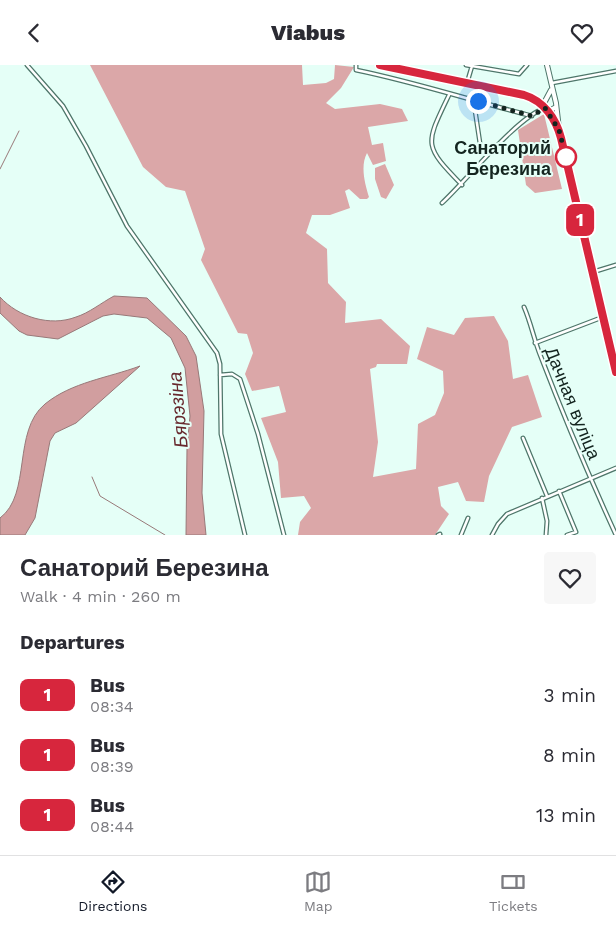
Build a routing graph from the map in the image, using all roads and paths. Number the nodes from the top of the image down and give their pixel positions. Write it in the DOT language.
graph roads {
  1 [pos="28,65"];
  2 [pos="356,65"];
  3 [pos="380,65"];
  4 [pos="466,65"];
  5 [pos="527,65"];
  6 [pos="547,65"];
  7 [pos="472,66"];
  8 [pos="616,71"];
  9 [pos="467,83"];
  10 [pos="551,83"];
  11 [pos="552,89"];
  12 [pos="449,95"];
  13 [pos="533,98"];
  14 [pos="547,98"];
  15 [pos="554,99"];
  16 [pos="478,101"];
  17 [pos="556,107"];
  18 [pos="545,108"];
  19 [pos="532,116"];
  20 [pos="559,130"];
  21 [pos="489,154"];
  22 [pos="462,185"];
  23 [pos="442,203"];
  24 [pos="616,265"];
  25 [pos="592,272"];
  26 [pos="524,307"];
  27 [pos="603,317"];
  28 [pos="535,343"];
  29 [pos="616,372"];
  30 [pos="220,375"];
  31 [pos="523,438"];
  32 [pos="616,468"];
  33 [pos="590,478"];
  34 [pos="560,491"];
  35 [pos="547,496"];
  36 [pos="542,498"];
  37 [pos="468,518"];
  38 [pos="245,535"];
  39 [pos="284,535"];
  40 [pos="461,535"];
  41 [pos="492,535"];
  42 [pos="546,535"];
  43 [pos="567,535"];
  44 [pos="616,535"];
  1 -- 30 [label="street"];
  2 -- 12 [label="street"];
  3 -- 9 [label="main road"];
  4 -- 7 [label="street"];
  5 -- 7 [label="street"];
  6 -- 10 [label="main road"];
  7 -- 9 [label="street"];
  8 -- 10 [label="street"];
  9 -- 13 [label="main road"];
  10 -- 11 [label="main road"];
  11 -- 14 [label="main road"];
  11 -- 15 [label="main road"];
  12 -- 16 [label="street"];
  12 -- 22 [label="street"];
  13 -- 14 [label="main road"];
  13 -- 18 [label="main road"];
  14 -- 15 [label="main road"];
  14 -- 18 [label="main road"];
  15 -- 17 [label="main road"];
  16 -- 19 [label="street"];
  16 -- 21 [label="street"];
  17 -- 18 [label="main road"];
  17 -- 20 [label="main road"];
  18 -- 19 [label="street"];
  18 -- 20 [label="main road"];
  19 -- 21 [label="street"];
  20 -- 25 [label="main road"];
  21 -- 22 [label="street"];
  22 -- 23 [label="street"];
  24 -- 25 [label="street"];
  25 -- 27 [label="main road"];
  26 -- 28 [label="street, Дачная вуліца"];
  27 -- 28 [label="street"];
  27 -- 29 [label="main road"];
  28 -- 33 [label="street, Дачная вуліца"];
  30 -- 38 [label="street"];
  30 -- 39 [label="street"];
  31 -- 35 [label="street"];
  32 -- 33 [label="street"];
  33 -- 34 [label="street"];
  33 -- 44 [label="street, Дачная вуліца"];
  34 -- 35 [label="street"];
  34 -- 43 [label="street"];
  35 -- 36 [label="street"];
  36 -- 41 [label="street"];
  36 -- 42 [label="street"];
  37 -- 40 [label="street"];
}
